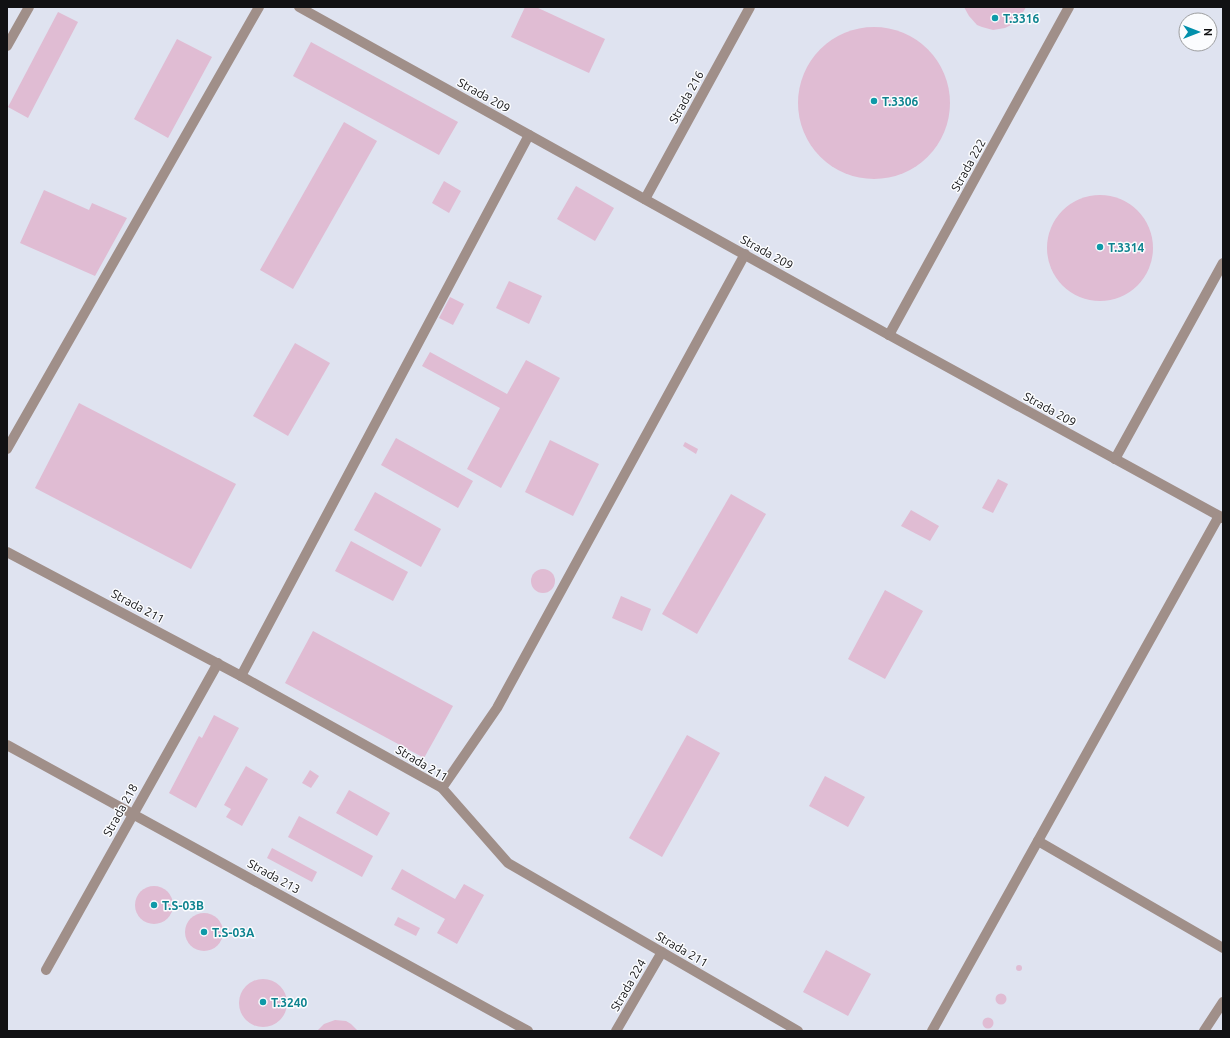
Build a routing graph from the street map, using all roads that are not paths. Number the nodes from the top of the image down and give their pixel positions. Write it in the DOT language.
graph roads {
  1 [pos="29,7"];
  2 [pos="259,7"];
  3 [pos="299,7"];
  4 [pos="750,7"];
  5 [pos="1069,7"];
  6 [pos="7,46"];
  7 [pos="529,135"];
  8 [pos="645,199"];
  9 [pos="745,254"];
  10 [pos="1223,264"];
  11 [pos="889,335"];
  12 [pos="7,449"];
  13 [pos="1115,459"];
  14 [pos="1221,517"];
  15 [pos="7,552"];
  16 [pos="218,663"];
  17 [pos="241,676"];
  18 [pos="7,745"];
  19 [pos="442,788"];
  20 [pos="134,814"];
  21 [pos="1038,841"];
  22 [pos="1223,948"];
  23 [pos="662,952"];
  24 [pos="46,970"];
  25 [pos="1223,1002"];
  26 [pos="528,1031"];
  27 [pos="616,1031"];
  28 [pos="798,1031"];
  29 [pos="932,1031"];
  30 [pos="1204,1031"];
  1 -- 6 [label="lane"];
  2 -- 12 [label="lane"];
  3 -- 7 [label="lane, Strada 209"];
  4 -- 8 [label="lane, Strada 216"];
  5 -- 11 [label="lane, Strada 222"];
  7 -- 8 [label="lane, Strada 209"];
  7 -- 17 [label="lane"];
  8 -- 9 [label="lane, Strada 209"];
  9 -- 11 [label="lane, Strada 209"];
  9 -- 19 [label="lane"];
  10 -- 13 [label="lane"];
  11 -- 13 [label="lane, Strada 209"];
  13 -- 14 [label="lane, Strada 209"];
  14 -- 21 [label="lane"];
  15 -- 16 [label="lane, Strada 211"];
  16 -- 17 [label="lane, Strada 211"];
  16 -- 20 [label="lane, Strada 218"];
  17 -- 19 [label="lane, Strada 211"];
  18 -- 20 [label="lane, Strada 213"];
  19 -- 23 [label="lane, Strada 211"];
  20 -- 24 [label="lane, Strada 218"];
  20 -- 26 [label="lane, Strada 213"];
  21 -- 22 [label="lane"];
  21 -- 29 [label="lane"];
  23 -- 27 [label="lane, Strada 224"];
  23 -- 28 [label="lane, Strada 211"];
  25 -- 30 [label="lane"];
}
